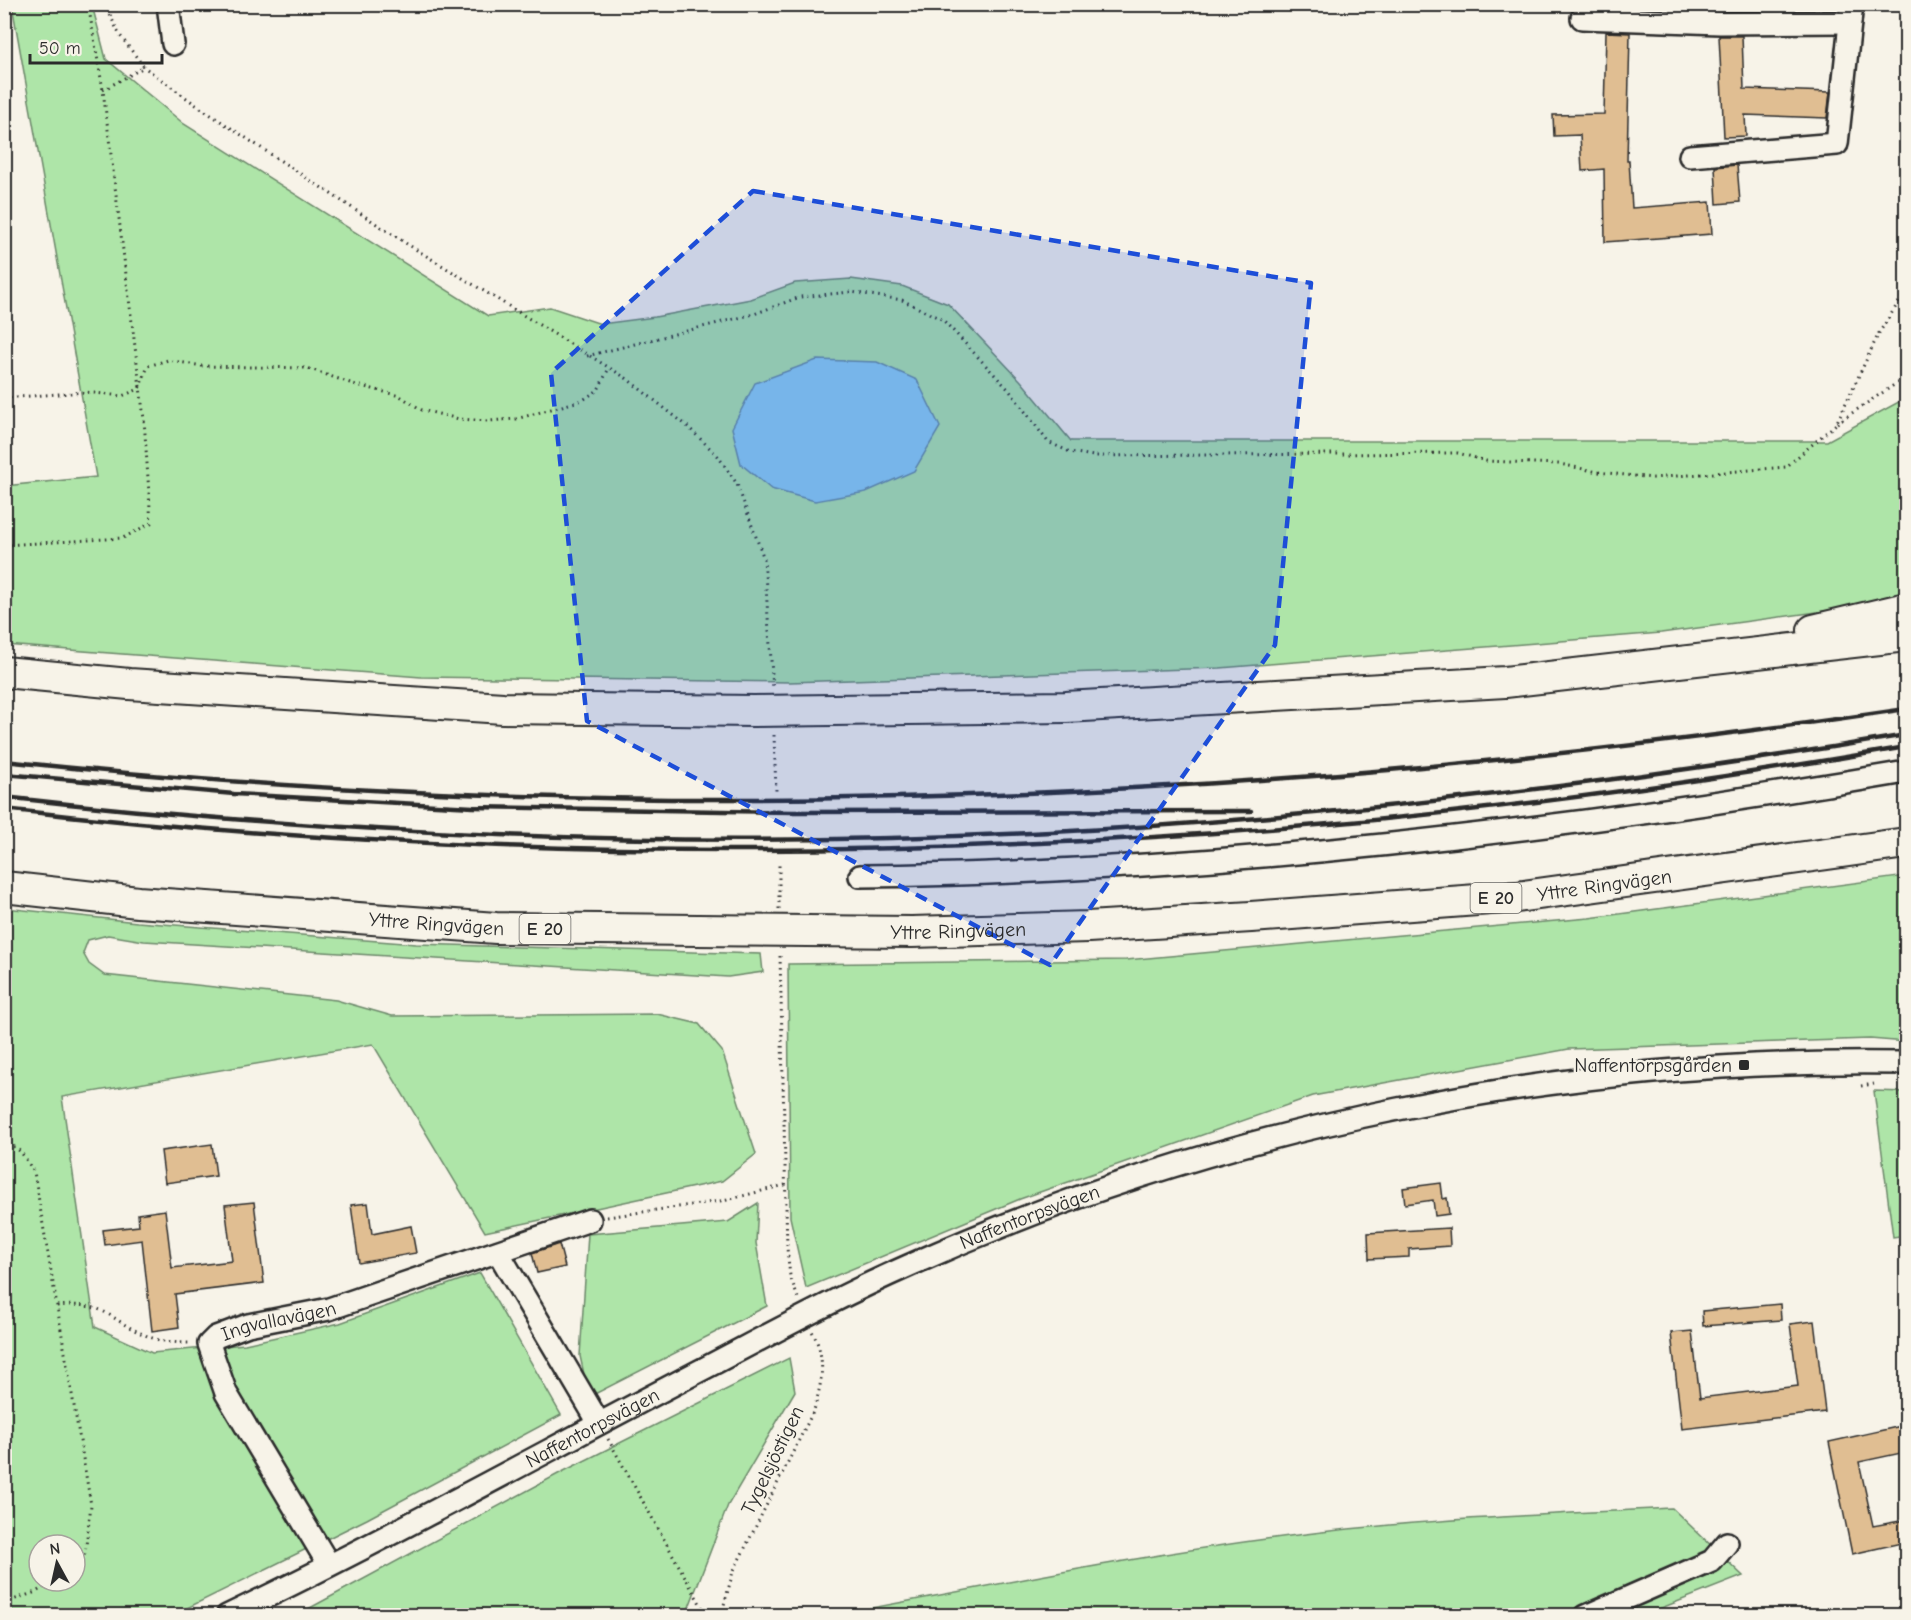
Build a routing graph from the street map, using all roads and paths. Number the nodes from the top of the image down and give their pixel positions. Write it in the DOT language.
graph roads {
  1 [pos="88,4"];
  2 [pos="105,4"];
  3 [pos="168,4"];
  4 [pos="1851,13"];
  5 [pos="1582,18"];
  6 [pos="173,44"];
  7 [pos="144,67"];
  8 [pos="103,90"];
  9 [pos="1690,156"];
  10 [pos="1906,291"];
  11 [pos="587,356"];
  12 [pos="609,368"];
  13 [pos="1906,377"];
  14 [pos="139,389"];
  15 [pos="4,398"];
  16 [pos="1836,424"];
  17 [pos="4,545"];
  18 [pos="1906,608"];
  19 [pos="1906,636"];
  20 [pos="4,672"];
  21 [pos="1505,682"];
  22 [pos="774,694"];
  23 [pos="774,727"];
  24 [pos="1906,772"];
  25 [pos="776,791"];
  26 [pos="1905,844"];
  27 [pos="779,862"];
  28 [pos="861,876"];
  29 [pos="4,887"];
  30 [pos="779,920"];
  31 [pos="780,956"];
  32 [pos="1906,1063"];
  33 [pos="4,1139"];
  34 [pos="785,1185"];
  35 [pos="590,1220"];
  36 [pos="498,1252"];
  37 [pos="57,1306"];
  38 [pos="804,1316"];
  39 [pos="209,1344"];
  40 [pos="598,1423"];
  41 [pos="87,1538"];
  42 [pos="1727,1543"];
  43 [pos="329,1564"];
  44 [pos="33,1593"];
  45 [pos="4,1603"];
  46 [pos="227,1616"];
  47 [pos="707,1616"];
  48 [pos="721,1616"];
  49 [pos="1586,1616"];
  1 -- 8 [label="path"];
  2 -- 7 [label="path"];
  3 -- 6 [label="street"];
  4 -- 5 [label="street"];
  4 -- 9 [label="street"];
  7 -- 8 [label="path"];
  7 -- 11 [label="path"];
  8 -- 14 [label="path"];
  10 -- 16 [label="path"];
  11 -- 12 [label="path"];
  11 -- 16 [label="path"];
  12 -- 14 [label="path"];
  12 -- 22 [label="path"];
  13 -- 16 [label="path"];
  14 -- 15 [label="path"];
  14 -- 17 [label="path"];
  18 -- 21 [label="highway"];
  19 -- 21 [label="highway"];
  20 -- 21 [label="highway"];
  23 -- 25 [label="path"];
  24 -- 28 [label="street"];
  26 -- 29 [label="highway, Yttre Ringvägen / E 20"];
  27 -- 30 [label="path"];
  31 -- 34 [label="path, Tygelsjöstigen"];
  32 -- 38 [label="street, Naffentorpsvägen"];
  33 -- 37 [label="path"];
  34 -- 35 [label="path"];
  34 -- 38 [label="path, Tygelsjöstigen"];
  35 -- 36 [label="street, Ingvallavägen"];
  36 -- 39 [label="street, Ingvallavägen"];
  36 -- 40 [label="street"];
  37 -- 39 [label="path"];
  37 -- 41 [label="path"];
  38 -- 40 [label="street, Naffentorpsvägen"];
  38 -- 48 [label="path, Tygelsjöstigen"];
  39 -- 43 [label="street, Ingvallavägen"];
  40 -- 43 [label="street, Naffentorpsvägen"];
  40 -- 47 [label="path"];
  42 -- 49 [label="street"];
  43 -- 46 [label="street, Naffentorpsvägen"];
  44 -- 45 [label="path"];
}
